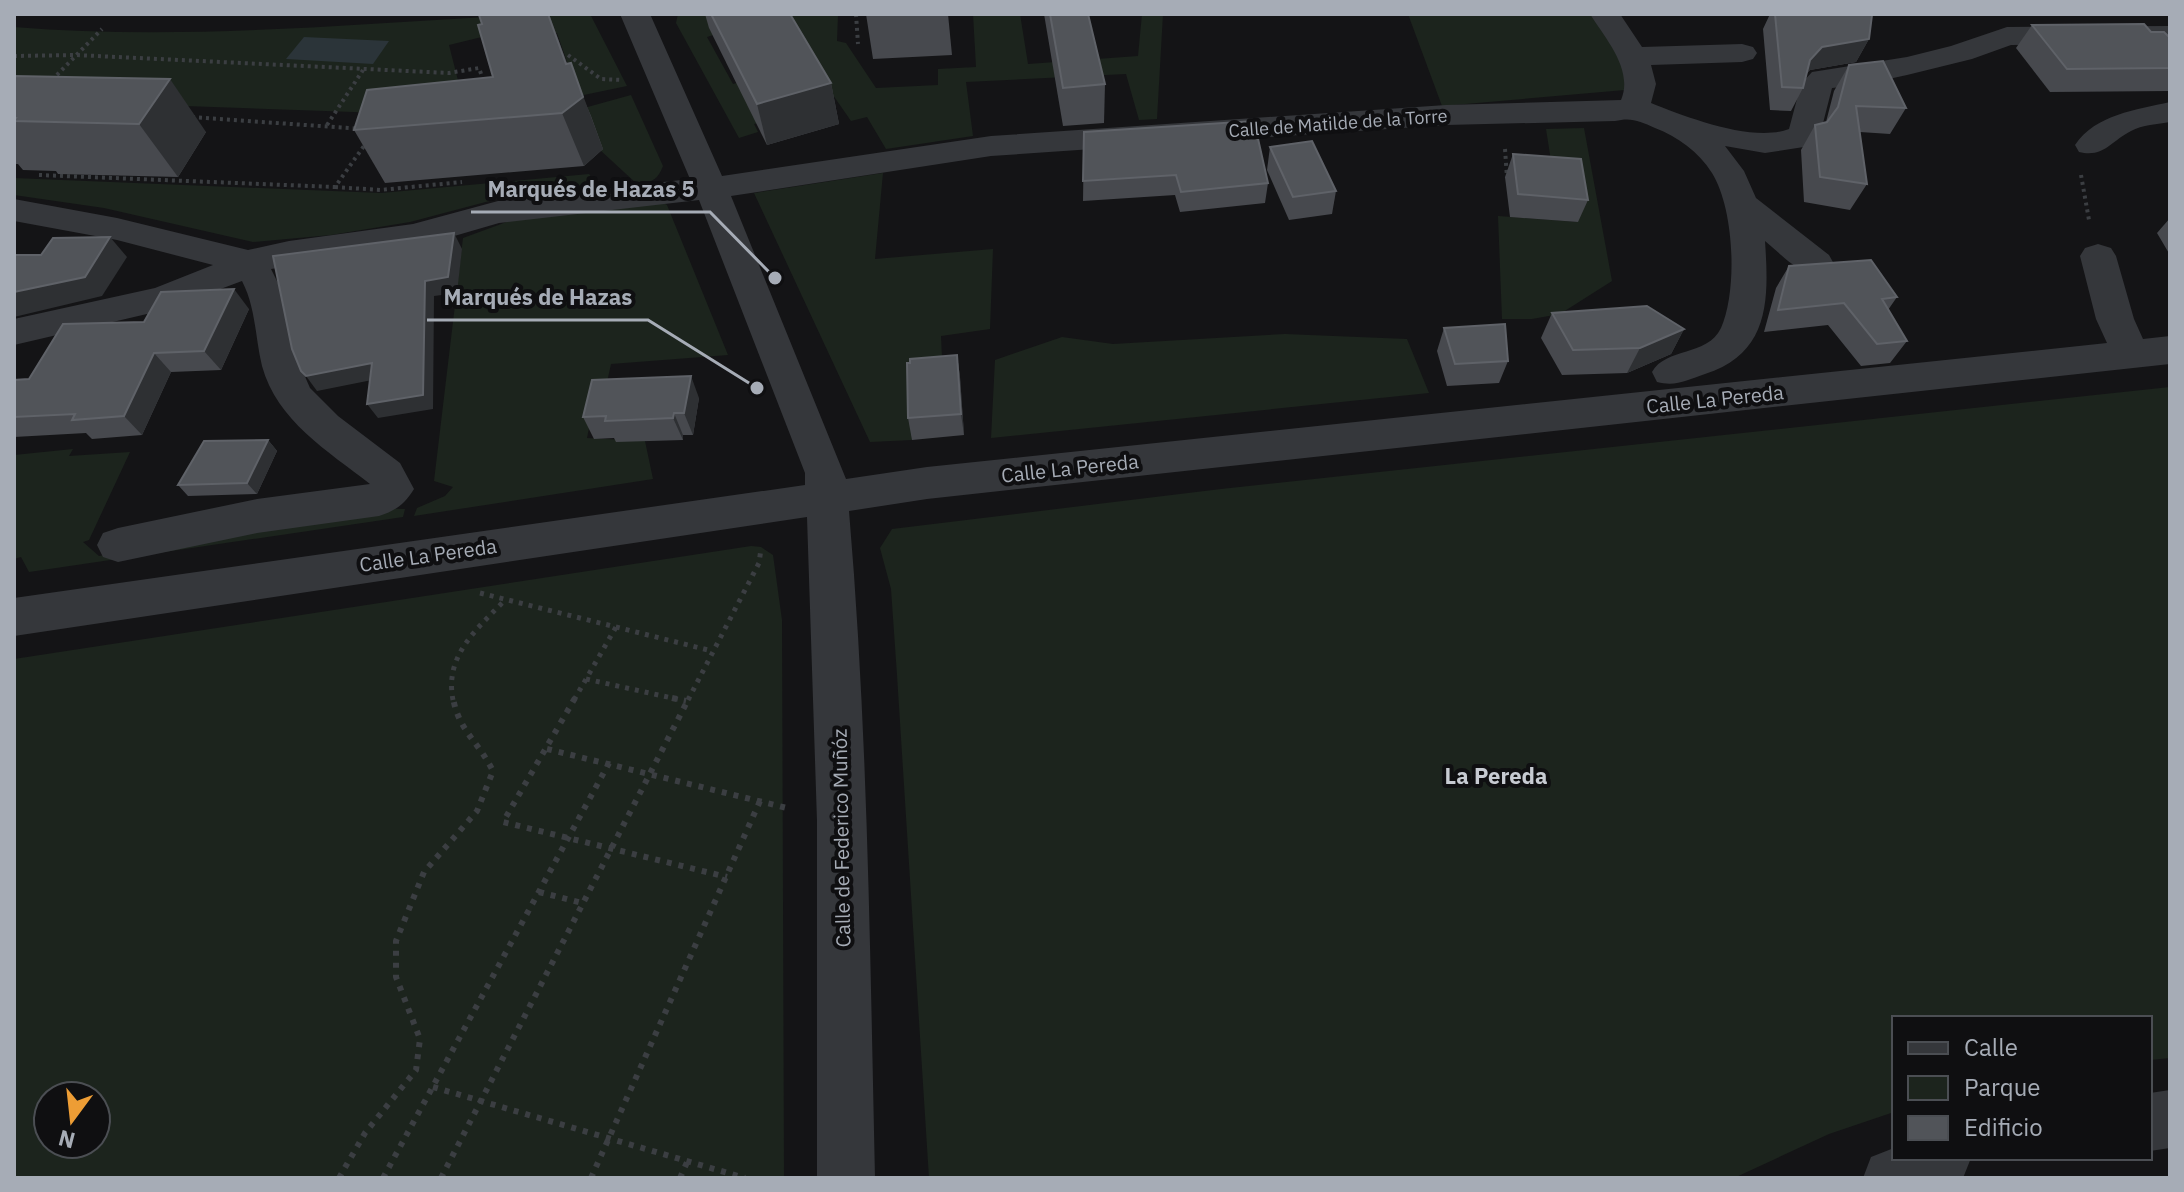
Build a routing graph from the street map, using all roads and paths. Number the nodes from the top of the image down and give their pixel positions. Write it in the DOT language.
graph roads {
  1 [pos="635,14"];
  2 [pos="856,14"];
  3 [pos="1605,14"];
  4 [pos="102,29"];
  5 [pos="2170,35"];
  6 [pos="858,44"];
  7 [pos="1742,53"];
  8 [pos="76,55"];
  9 [pos="568,55"];
  10 [pos="14,56"];
  11 [pos="1631,57"];
  12 [pos="363,70"];
  13 [pos="624,80"];
  14 [pos="49,83"];
  15 [pos="488,95"];
  16 [pos="1633,107"];
  17 [pos="2170,112"];
  18 [pos="179,117"];
  19 [pos="327,125"];
  20 [pos="1687,129"];
  21 [pos="1505,143"];
  22 [pos="2091,145"];
  23 [pos="30,175"];
  24 [pos="1507,182"];
  25 [pos="711,188"];
  26 [pos="1742,204"];
  27 [pos="14,210"];
  28 [pos="2098,256"];
  29 [pos="248,262"];
  30 [pos="1816,264"];
  31 [pos="14,332"];
  32 [pos="2151,352"];
  33 [pos="1671,372"];
  34 [pos="825,499"];
  35 [pos="740,509"];
  36 [pos="118,545"];
  37 [pos="469,590"];
  38 [pos="506,599"];
  39 [pos="14,617"];
  40 [pos="616,627"];
  41 [pos="712,651"];
  42 [pos="586,679"];
  43 [pos="686,701"];
  44 [pos="547,749"];
  45 [pos="609,763"];
  46 [pos="649,773"];
  47 [pos="760,801"];
  48 [pos="842,821"];
  49 [pos="569,838"];
  50 [pos="613,847"];
  51 [pos="727,877"];
  52 [pos="539,892"];
  53 [pos="582,903"];
  54 [pos="433,1087"];
  55 [pos="481,1101"];
  56 [pos="611,1137"];
  57 [pos="688,1160"];
  58 [pos="1937,1160"];
  59 [pos="339,1178"];
  60 [pos="383,1178"];
  61 [pos="441,1178"];
  62 [pos="591,1178"];
  63 [pos="680,1178"];
  64 [pos="745,1178"];
  65 [pos="846,1178"];
  66 [pos="1892,1178"];
  1 -- 25 [label="street, Calle de Federico Muñóz"];
  2 -- 6 [label="path"];
  3 -- 11 [label="street"];
  4 -- 8 [label="path"];
  5 -- 20 [label="street, Calle de Matilde de la Torre"];
  7 -- 11 [label="street"];
  8 -- 10 [label="path"];
  8 -- 12 [label="path"];
  8 -- 14 [label="path"];
  9 -- 13 [label="path"];
  11 -- 16 [label="street"];
  12 -- 15 [label="path"];
  12 -- 19 [label="path"];
  16 -- 20 [label="street, Calle de Matilde de la Torre"];
  16 -- 25 [label="street, Calle de Matilde de la Torre"];
  17 -- 22 [label="street"];
  18 -- 19 [label="path"];
  19 -- 23 [label="path"];
  20 -- 26 [label="street, Calle de Matilde de la Torre"];
  21 -- 24 [label="path"];
  22 -- 28 [label="path"];
  25 -- 29 [label="street, Calle de Matilde de la Torre"];
  25 -- 34 [label="street, Calle de Federico Muñóz"];
  26 -- 30 [label="street, Calle de Matilde de la Torre"];
  26 -- 33 [label="street, Calle de Matilde de la Torre"];
  27 -- 29 [label="street"];
  28 -- 32 [label="street, Calle La Pereda"];
  29 -- 31 [label="street"];
  29 -- 36 [label="street"];
  32 -- 34 [label="street, Calle La Pereda"];
  34 -- 35 [label="street, Calle La Pereda"];
  34 -- 48 [label="street, Calle de Federico Muñóz"];
  35 -- 39 [label="street, Calle La Pereda"];
  35 -- 41 [label="path"];
  37 -- 38 [label="path"];
  38 -- 40 [label="path"];
  38 -- 59 [label="path"];
  40 -- 41 [label="path"];
  40 -- 42 [label="path"];
  41 -- 43 [label="path"];
  42 -- 43 [label="path"];
  42 -- 44 [label="path"];
  43 -- 46 [label="path"];
  44 -- 45 [label="path"];
  44 -- 49 [label="path"];
  45 -- 46 [label="path"];
  45 -- 49 [label="path"];
  46 -- 47 [label="path"];
  46 -- 50 [label="path"];
  47 -- 48 [label="path"];
  47 -- 51 [label="path"];
  48 -- 65 [label="street, Calle de Federico Muñóz"];
  49 -- 50 [label="path"];
  49 -- 52 [label="path"];
  50 -- 51 [label="path"];
  50 -- 53 [label="path"];
  51 -- 56 [label="path"];
  52 -- 53 [label="path"];
  52 -- 54 [label="path"];
  53 -- 55 [label="path"];
  54 -- 55 [label="path"];
  54 -- 60 [label="path"];
  55 -- 56 [label="path"];
  55 -- 61 [label="path"];
  56 -- 57 [label="path"];
  56 -- 62 [label="path"];
  57 -- 63 [label="path"];
  57 -- 64 [label="path"];
  58 -- 66 [label="street"];
}
